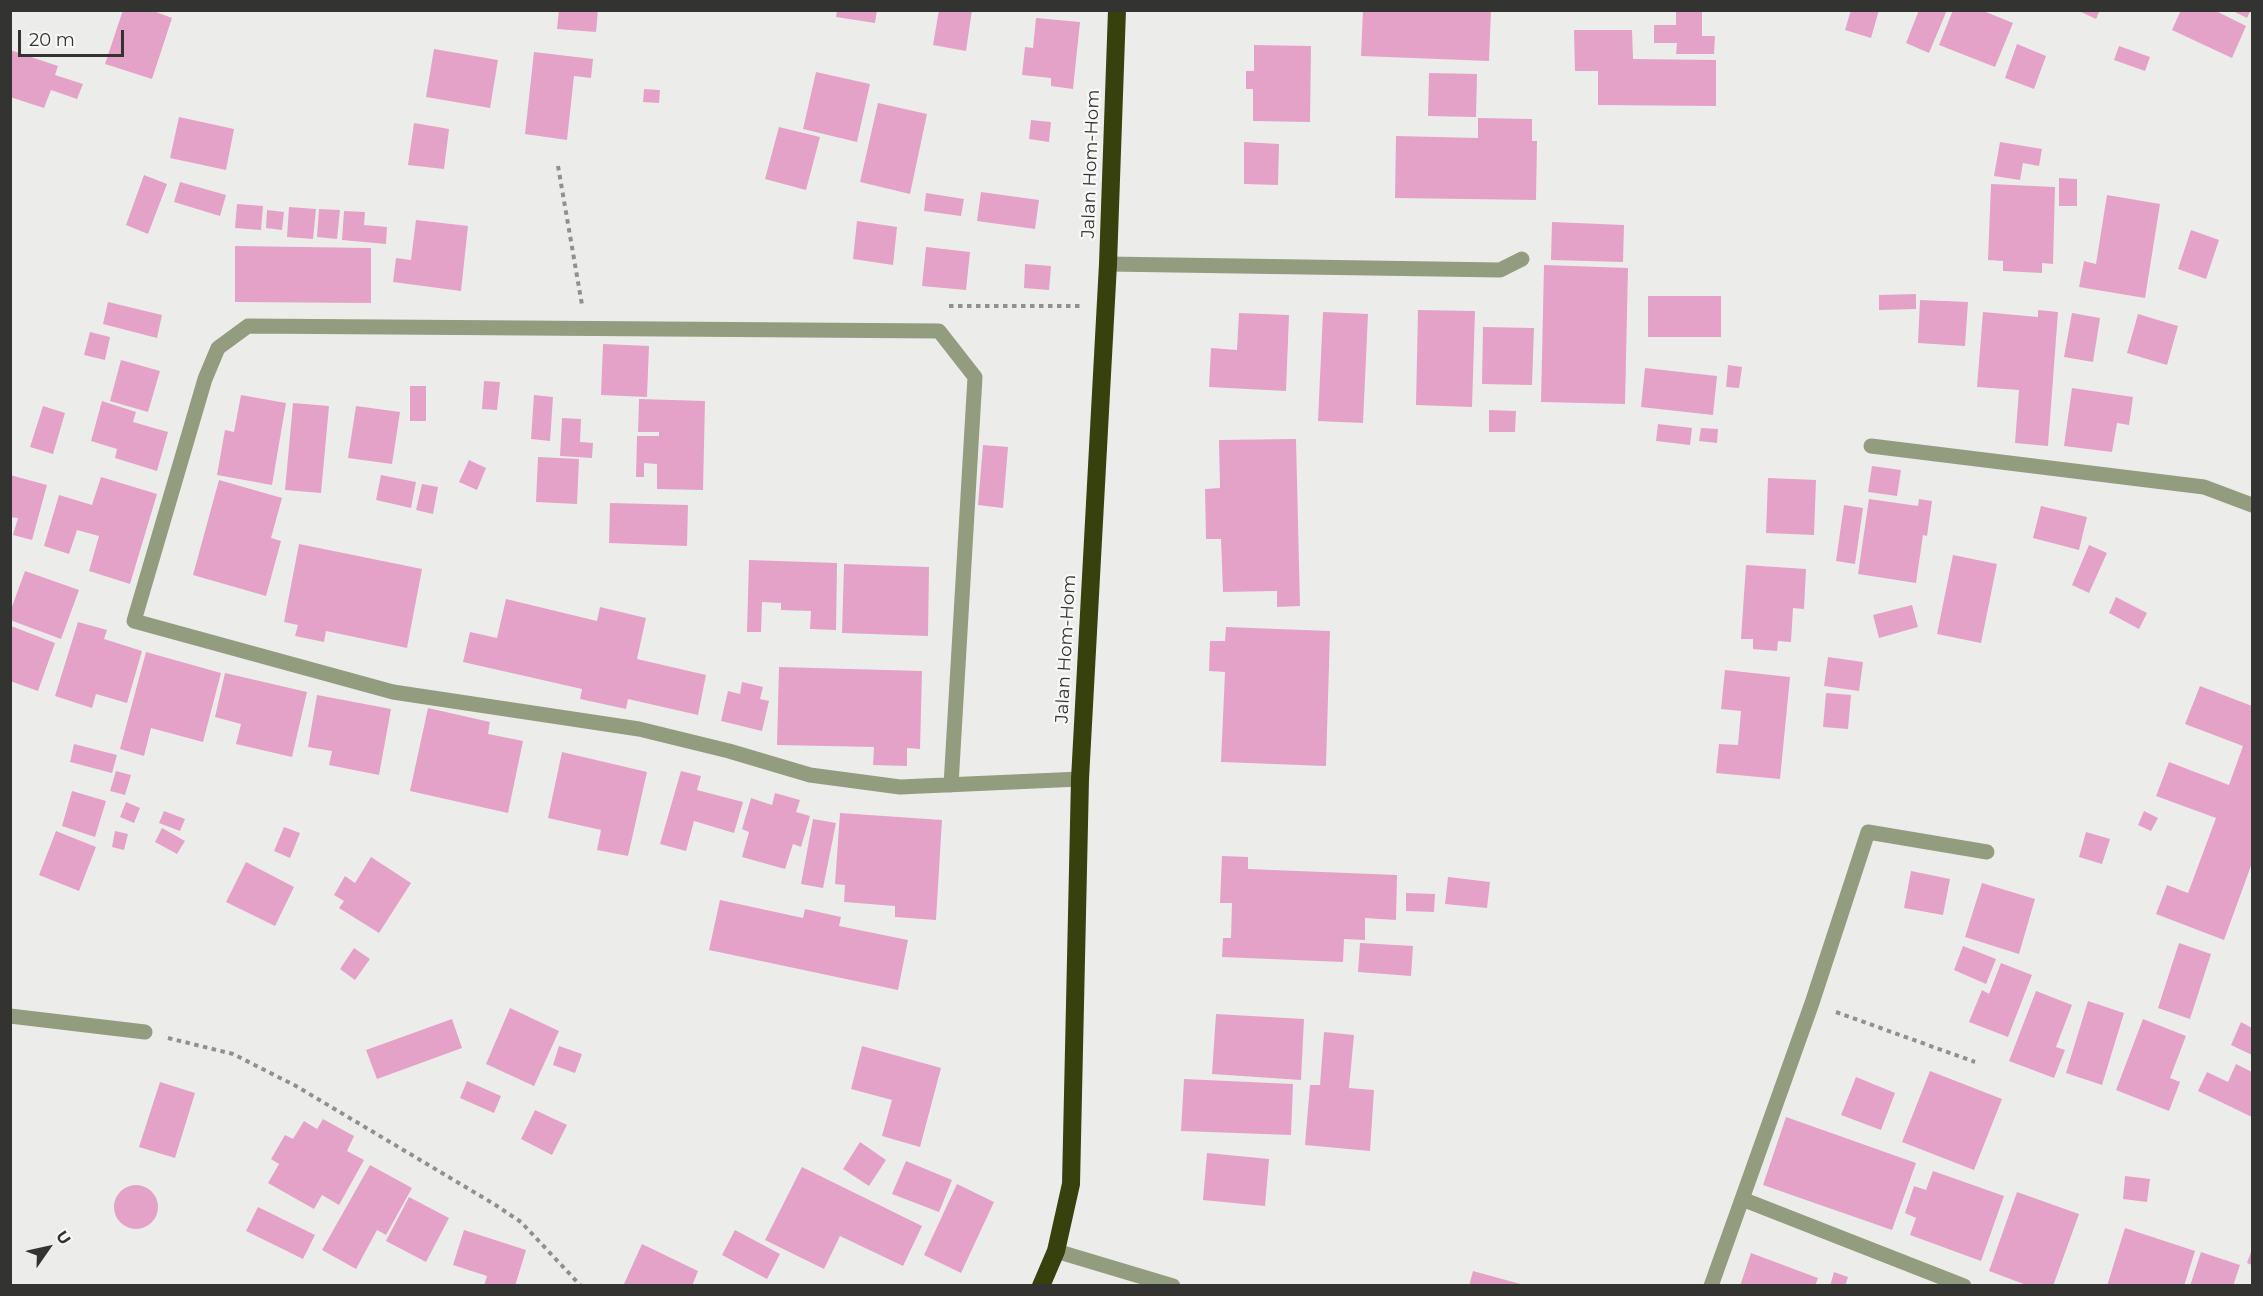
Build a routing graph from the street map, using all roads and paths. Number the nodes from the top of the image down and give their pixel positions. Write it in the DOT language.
graph roads {
  1 [pos="1117,10"];
  2 [pos="558,166"];
  3 [pos="1522,259"];
  4 [pos="1108,264"];
  5 [pos="583,305"];
  6 [pos="939,306"];
  7 [pos="1105,306"];
  8 [pos="1871,446"];
  9 [pos="2253,505"];
  10 [pos="1080,779"];
  11 [pos="951,785"];
  12 [pos="1987,852"];
  13 [pos="1812,1003"];
  14 [pos="10,1016"];
  15 [pos="145,1032"];
  16 [pos="1975,1062"];
  17 [pos="1742,1199"];
  18 [pos="1056,1251"];
  19 [pos="581,1286"];
  20 [pos="1041,1286"];
  21 [pos="1173,1286"];
  22 [pos="1711,1286"];
  23 [pos="1964,1286"];
  1 -- 4 [label="highway, Jalan Hom-Hom"];
  2 -- 5 [label="path"];
  3 -- 4 [label="street"];
  4 -- 7 [label="highway, Jalan Hom-Hom"];
  6 -- 7 [label="path"];
  7 -- 10 [label="highway, Jalan Hom-Hom"];
  8 -- 9 [label="street"];
  10 -- 11 [label="street"];
  10 -- 18 [label="highway, Jalan Hom-Hom"];
  11 -- 11 [label="street"];
  12 -- 13 [label="street"];
  13 -- 16 [label="path"];
  13 -- 17 [label="street"];
  14 -- 15 [label="street"];
  15 -- 19 [label="path"];
  17 -- 22 [label="street"];
  17 -- 23 [label="street"];
  18 -- 20 [label="highway, Jalan Hom-Hom"];
  18 -- 21 [label="street"];
}
